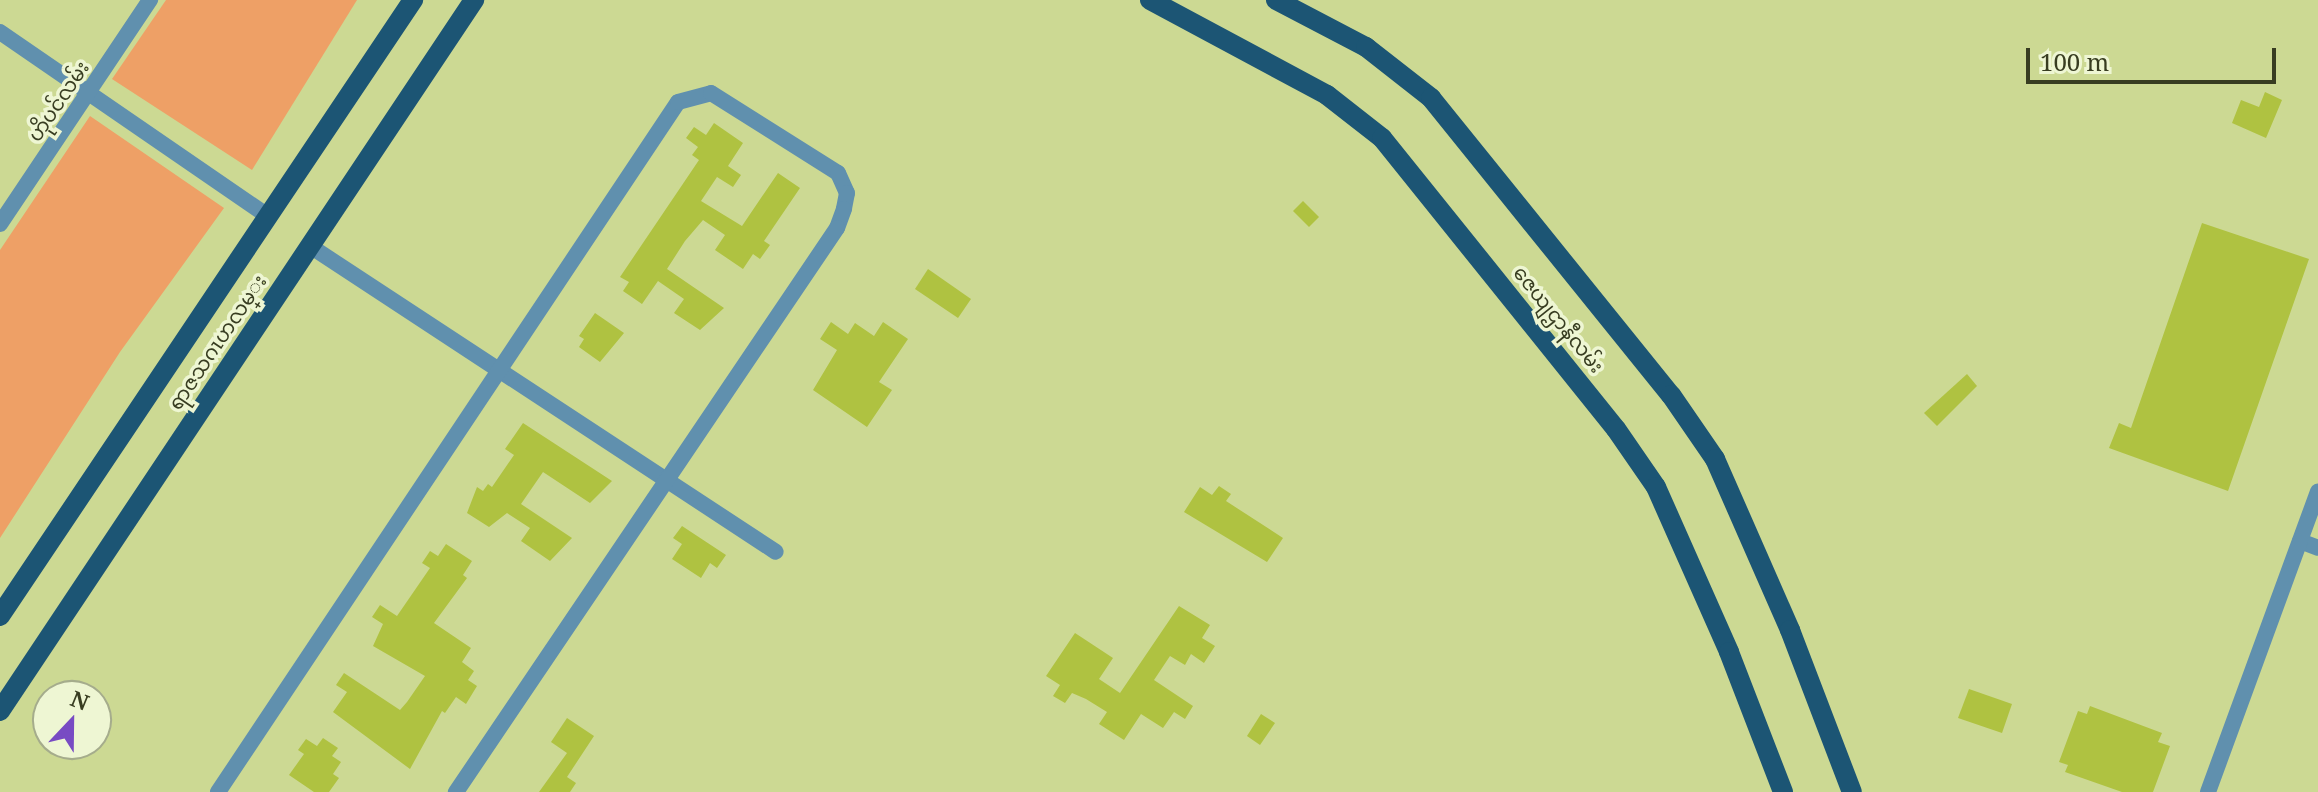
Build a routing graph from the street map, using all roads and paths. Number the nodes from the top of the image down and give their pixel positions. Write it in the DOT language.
graph roads {
  1 [pos="150,0"];
  2 [pos="413,0"];
  3 [pos="474,0"];
  4 [pos="1150,0"];
  5 [pos="1276,0"];
  6 [pos="0,32"];
  7 [pos="88,93"];
  8 [pos="266,215"];
  9 [pos="0,224"];
  10 [pos="310,246"];
  11 [pos="499,367"];
  12 [pos="667,477"];
  13 [pos="2318,491"];
  14 [pos="2300,541"];
  15 [pos="2318,548"];
  16 [pos="776,552"];
  17 [pos="0,616"];
  18 [pos="0,711"];
  19 [pos="218,792"];
  20 [pos="456,792"];
  21 [pos="1783,792"];
  22 [pos="1852,792"];
  23 [pos="2208,792"];
  1 -- 7 [label="street, ဟိုပင်လမ်း"];
  2 -- 8 [label="main road, ရာဇသဂၤဟလမ္း"];
  3 -- 10 [label="main road, ရာဇသဂၤဟလမ္း"];
  4 -- 21 [label="main road, ဇေယျဌာနီလမ်း"];
  5 -- 22 [label="main road, ဇေယျဌာနီလမ်း"];
  6 -- 7 [label="street"];
  7 -- 8 [label="street"];
  7 -- 9 [label="street, ဟိုပင်လမ်း"];
  8 -- 17 [label="main road, ရာဇသဂၤဟလမ္း"];
  10 -- 11 [label="street"];
  10 -- 18 [label="main road, ရာဇသဂၤဟလမ္း"];
  11 -- 12 [label="street"];
  11 -- 12 [label="street"];
  11 -- 19 [label="street"];
  12 -- 16 [label="street"];
  12 -- 20 [label="street"];
  13 -- 14 [label="street"];
  14 -- 15 [label="street"];
  14 -- 23 [label="street"];
}
